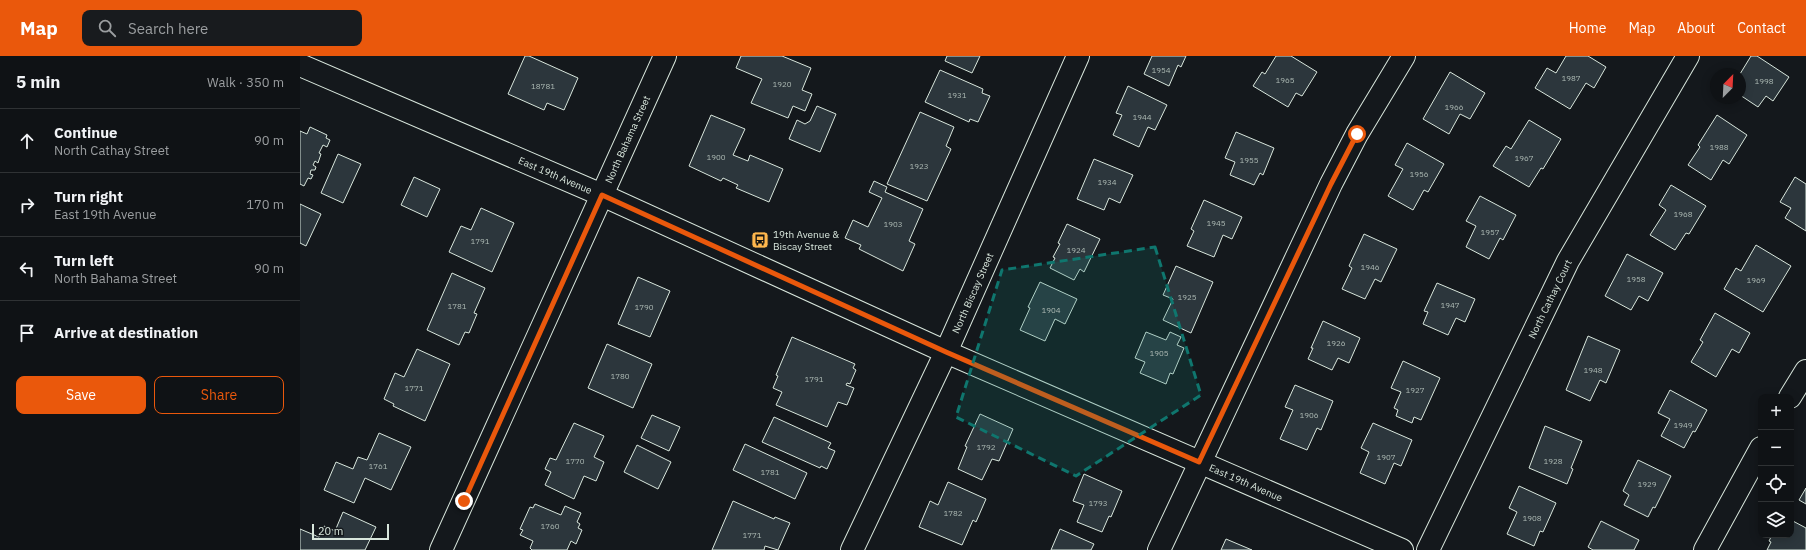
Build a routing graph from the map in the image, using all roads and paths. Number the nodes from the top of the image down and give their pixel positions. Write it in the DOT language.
graph roads {
  1 [pos="665,56"];
  2 [pos="1078,56"];
  3 [pos="1404,56"];
  4 [pos="1688,56"];
  5 [pos="300,65"];
  6 [pos="602,195"];
  7 [pos="946,352"];
  8 [pos="1806,370"];
  9 [pos="1792,394"];
  10 [pos="1758,453"];
  11 [pos="1199,462"];
  12 [pos="441,550"];
  13 [pos="852,550"];
  14 [pos="1159,550"];
  15 [pos="1402,550"];
  16 [pos="1428,550"];
  17 [pos="1705,550"];
  1 -- 6 [label="street, North Bahama Street"];
  2 -- 7 [label="street, North Biscay Street"];
  3 -- 11 [label="street"];
  4 -- 16 [label="street, North Cathay Court"];
  5 -- 6 [label="street, East 19th Avenue"];
  6 -- 7 [label="street, East 19th Avenue"];
  6 -- 12 [label="street, North Bahama Street"];
  7 -- 11 [label="street, East 19th Avenue"];
  7 -- 13 [label="street, North Biscay Street"];
  8 -- 9 [label="street"];
  10 -- 17 [label="street"];
  11 -- 14 [label="street"];
  11 -- 15 [label="street, East 19th Avenue"];
}
